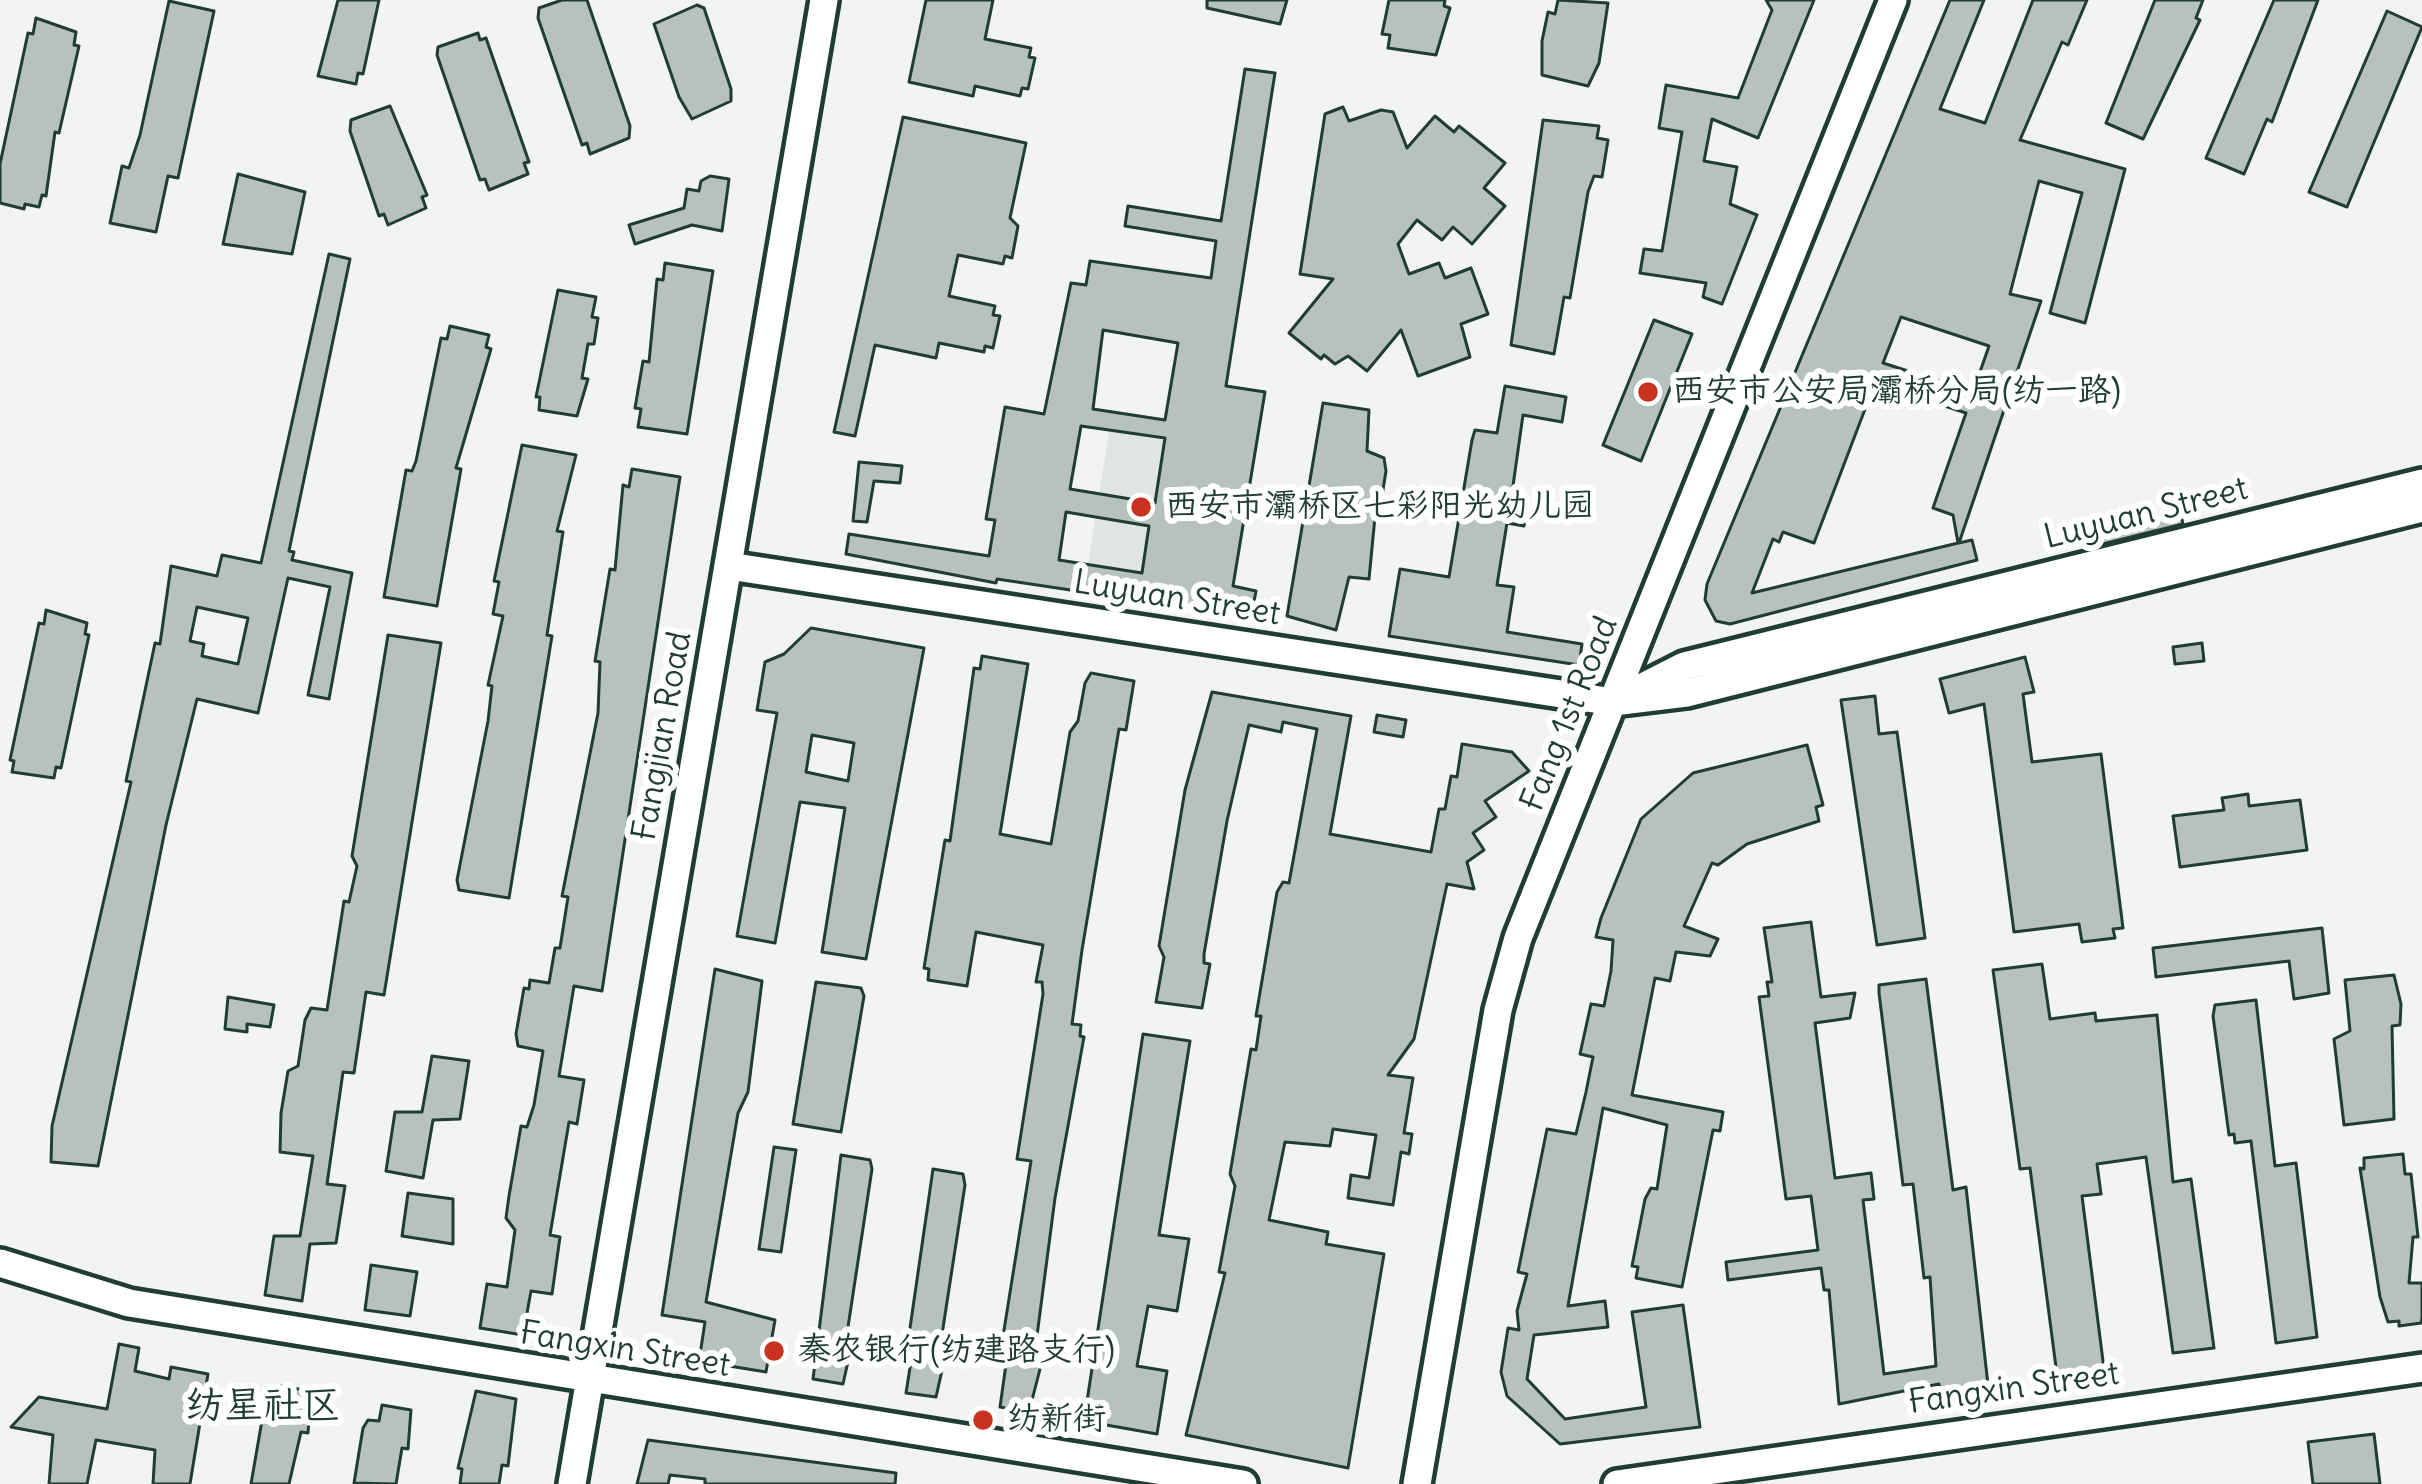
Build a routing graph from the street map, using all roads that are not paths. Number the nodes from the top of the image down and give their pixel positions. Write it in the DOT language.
graph roads {
  1 [pos="824,0"];
  2 [pos="1893,0"];
  3 [pos="2422,483"];
  4 [pos="2422,508"];
  5 [pos="729,566"];
  6 [pos="1613,702"];
  7 [pos="0,1263"];
  8 [pos="2422,1368"];
  9 [pos="589,1382"];
  10 [pos="572,1484"];
  11 [pos="1243,1484"];
  12 [pos="1417,1484"];
  13 [pos="1617,1484"];
  1 -- 5 [label="street, Fangjian Road"];
  2 -- 6 [label="street, Fang 1st Road"];
  3 -- 6 [label="street, Luyuan Street"];
  4 -- 6 [label="street, Luyuan Street"];
  5 -- 6 [label="street, Luyuan Street"];
  5 -- 9 [label="street, Fangjian Road"];
  6 -- 12 [label="street, Fang 1st Road"];
  7 -- 9 [label="street, Fangxin Street"];
  8 -- 13 [label="street, Fangxin Street"];
  9 -- 10 [label="street, Fangjian Road"];
  9 -- 11 [label="street, Fangxin Street"];
}
